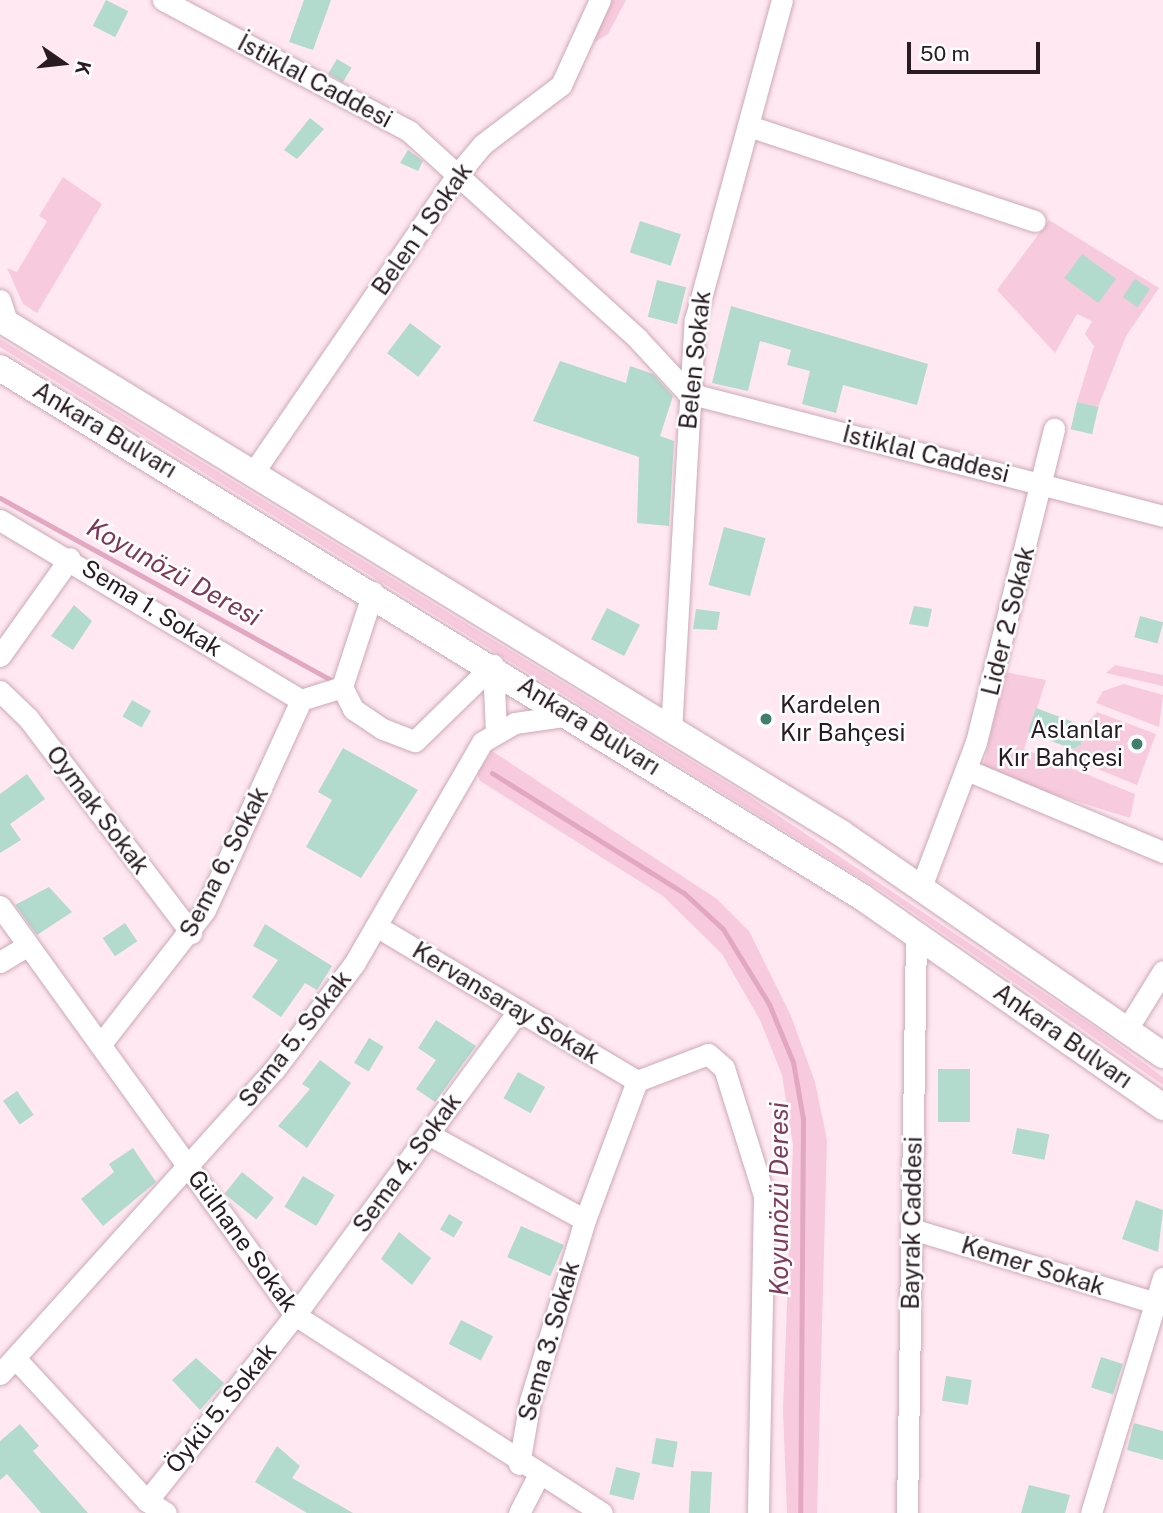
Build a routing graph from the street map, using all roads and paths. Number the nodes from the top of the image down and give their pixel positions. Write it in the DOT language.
graph roads {
  1 [pos="163,0"];
  2 [pos="600,0"];
  3 [pos="782,0"];
  4 [pos="749,126"];
  5 [pos="457,176"];
  6 [pos="1035,221"];
  7 [pos="3,315"];
  8 [pos="0,368"];
  9 [pos="688,393"];
  10 [pos="1054,429"];
  11 [pos="253,473"];
  12 [pos="1043,483"];
  13 [pos="1163,516"];
  14 [pos="0,520"];
  15 [pos="70,558"];
  16 [pos="373,592"];
  17 [pos="0,656"];
  18 [pos="493,665"];
  19 [pos="342,687"];
  20 [pos="0,691"];
  21 [pos="301,700"];
  22 [pos="571,715"];
  23 [pos="671,731"];
  24 [pos="496,732"];
  25 [pos="967,770"];
  26 [pos="1163,852"];
  27 [pos="921,887"];
  28 [pos="0,906"];
  29 [pos="376,926"];
  30 [pos="191,933"];
  31 [pos="916,934"];
  32 [pos="28,945"];
  33 [pos="0,962"];
  34 [pos="1163,971"];
  35 [pos="519,1010"];
  36 [pos="1127,1029"];
  37 [pos="100,1045"];
  38 [pos="1163,1055"];
  39 [pos="637,1081"];
  40 [pos="1163,1107"];
  41 [pos="428,1134"];
  42 [pos="190,1169"];
  43 [pos="585,1220"];
  44 [pos="912,1229"];
  45 [pos="1163,1278"];
  46 [pos="1155,1303"];
  47 [pos="295,1315"];
  48 [pos="15,1358"];
  49 [pos="0,1374"];
  50 [pos="519,1464"];
  51 [pos="538,1476"];
  52 [pos="147,1501"];
  53 [pos="166,1513"];
  54 [pos="519,1513"];
  55 [pos="602,1513"];
  56 [pos="758,1513"];
  57 [pos="907,1513"];
  58 [pos="1091,1513"];
  1 -- 5 [label="street, İstiklal Caddesi"];
  2 -- 5 [label="street, Belen 1 Sokak"];
  3 -- 4 [label="street, Belen Sokak"];
  4 -- 6 [label="street"];
  4 -- 9 [label="street, Belen Sokak"];
  5 -- 9 [label="street, İstiklal Caddesi"];
  5 -- 11 [label="street, Belen 1 Sokak"];
  7 -- 11 [label="main road, Ankara Bulvarı"];
  8 -- 16 [label="main road, Ankara Bulvarı"];
  9 -- 12 [label="street, İstiklal Caddesi"];
  9 -- 23 [label="street, Belen Sokak"];
  10 -- 12 [label="street, Lider 2 Sokak"];
  11 -- 23 [label="main road, Ankara Bulvarı"];
  12 -- 13 [label="street, İstiklal Caddesi"];
  12 -- 25 [label="street, Lider 2 Sokak"];
  14 -- 15 [label="street, Sema 1. Sokak"];
  15 -- 17 [label="street"];
  15 -- 21 [label="street, Sema 1. Sokak"];
  16 -- 18 [label="main road, Ankara Bulvarı"];
  16 -- 19 [label="street"];
  18 -- 19 [label="street"];
  18 -- 22 [label="main road, Ankara Bulvarı"];
  18 -- 24 [label="street"];
  19 -- 21 [label="street"];
  20 -- 30 [label="street, Oymak Sokak"];
  21 -- 30 [label="street, Sema 6. Sokak"];
  22 -- 24 [label="street"];
  22 -- 31 [label="main road, Ankara Bulvarı"];
  23 -- 27 [label="main road, Ankara Bulvarı"];
  24 -- 29 [label="street, Sema 5. Sokak"];
  25 -- 26 [label="street"];
  25 -- 27 [label="street, Lider 2 Sokak"];
  27 -- 36 [label="main road, Ankara Bulvarı"];
  28 -- 32 [label="street, Gülhane Sokak"];
  29 -- 35 [label="street, Kervansaray Sokak"];
  29 -- 42 [label="street, Sema 5. Sokak"];
  30 -- 37 [label="street, Sema 6. Sokak"];
  31 -- 40 [label="main road, Ankara Bulvarı"];
  31 -- 44 [label="street, Bayrak Caddesi"];
  32 -- 33 [label="street"];
  32 -- 37 [label="street, Gülhane Sokak"];
  34 -- 36 [label="street"];
  35 -- 39 [label="street, Kervansaray Sokak"];
  35 -- 41 [label="street, Sema 4. Sokak"];
  36 -- 38 [label="main road, Ankara Bulvarı"];
  37 -- 42 [label="street, Gülhane Sokak"];
  39 -- 43 [label="street, Sema 3. Sokak"];
  39 -- 56 [label="street"];
  41 -- 43 [label="street"];
  41 -- 47 [label="street, Sema 4. Sokak"];
  42 -- 47 [label="street, Gülhane Sokak"];
  42 -- 48 [label="street, Sema 5. Sokak"];
  43 -- 50 [label="street, Sema 3. Sokak"];
  44 -- 46 [label="street, Kemer Sokak"];
  44 -- 57 [label="street, Bayrak Caddesi"];
  45 -- 46 [label="street"];
  46 -- 58 [label="street"];
  47 -- 50 [label="street, Gülhane Sokak"];
  47 -- 52 [label="street, Öykü 5. Sokak"];
  48 -- 49 [label="street, Sema 5. Sokak"];
  48 -- 52 [label="street"];
  50 -- 51 [label="street, Gülhane Sokak"];
  51 -- 54 [label="street"];
  51 -- 55 [label="street, Gülhane Sokak"];
  52 -- 53 [label="street"];
}
